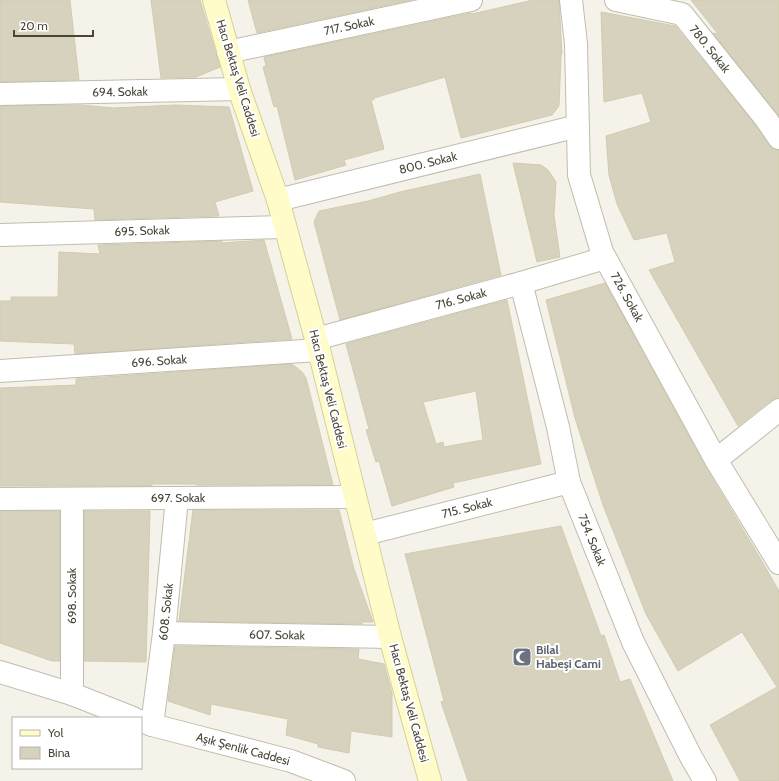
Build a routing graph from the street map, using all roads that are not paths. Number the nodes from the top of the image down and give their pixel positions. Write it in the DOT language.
graph roads {
  1 [pos="214,0"];
  2 [pos="471,0"];
  3 [pos="571,0"];
  4 [pos="616,0"];
  5 [pos="228,52"];
  6 [pos="239,89"];
  7 [pos="0,94"];
  8 [pos="578,126"];
  9 [pos="779,138"];
  10 [pos="278,200"];
  11 [pos="285,227"];
  12 [pos="0,235"];
  13 [pos="605,258"];
  14 [pos="521,283"];
  15 [pos="317,345"];
  16 [pos="0,371"];
  17 [pos="779,410"];
  18 [pos="716,460"];
  19 [pos="569,482"];
  20 [pos="355,497"];
  21 [pos="177,498"];
  22 [pos="0,499"];
  23 [pos="72,499"];
  24 [pos="365,534"];
  25 [pos="779,563"];
  26 [pos="164,633"];
  27 [pos="390,637"];
  28 [pos="0,672"];
  29 [pos="72,694"];
  30 [pos="130,717"];
  31 [pos="142,722"];
  32 [pos="344,781"];
  33 [pos="430,781"];
  34 [pos="705,781"];
  1 -- 5 [label="main road, Hacı Bektaş Veli Caddesi"];
  2 -- 5 [label="street, 717. Sokak"];
  3 -- 8 [label="street, 726. Sokak"];
  4 -- 9 [label="street, 780. Sokak"];
  5 -- 6 [label="main road, Hacı Bektaş Veli Caddesi"];
  6 -- 7 [label="street, 694. Sokak"];
  6 -- 10 [label="main road, Hacı Bektaş Veli Caddesi"];
  8 -- 10 [label="street, 800. Sokak"];
  8 -- 13 [label="street, 726. Sokak"];
  10 -- 11 [label="main road, Hacı Bektaş Veli Caddesi"];
  11 -- 12 [label="street, 695. Sokak"];
  11 -- 15 [label="main road, Hacı Bektaş Veli Caddesi"];
  13 -- 14 [label="street, 716. Sokak"];
  13 -- 18 [label="street, 726. Sokak"];
  14 -- 15 [label="street, 716. Sokak"];
  14 -- 19 [label="street, 754. Sokak"];
  15 -- 16 [label="street, 696. Sokak"];
  15 -- 20 [label="main road, Hacı Bektaş Veli Caddesi"];
  17 -- 18 [label="street"];
  18 -- 25 [label="street, 726. Sokak"];
  19 -- 24 [label="street, 715. Sokak"];
  19 -- 34 [label="street, 754. Sokak"];
  20 -- 21 [label="street, 697. Sokak"];
  20 -- 24 [label="main road, Hacı Bektaş Veli Caddesi"];
  21 -- 23 [label="street, 697. Sokak"];
  21 -- 26 [label="street, 608. Sokak"];
  22 -- 23 [label="street, 697. Sokak"];
  23 -- 29 [label="street, 698. Sokak"];
  24 -- 27 [label="main road, Hacı Bektaş Veli Caddesi"];
  26 -- 27 [label="street, 607. Sokak"];
  26 -- 31 [label="street, 608. Sokak"];
  27 -- 33 [label="main road, Hacı Bektaş Veli Caddesi"];
  28 -- 29 [label="street, Aşık Şenlik Caddesi"];
  29 -- 30 [label="street, Aşık Şenlik Caddesi"];
  31 -- 32 [label="street, Aşık Şenlik Caddesi"];
}
